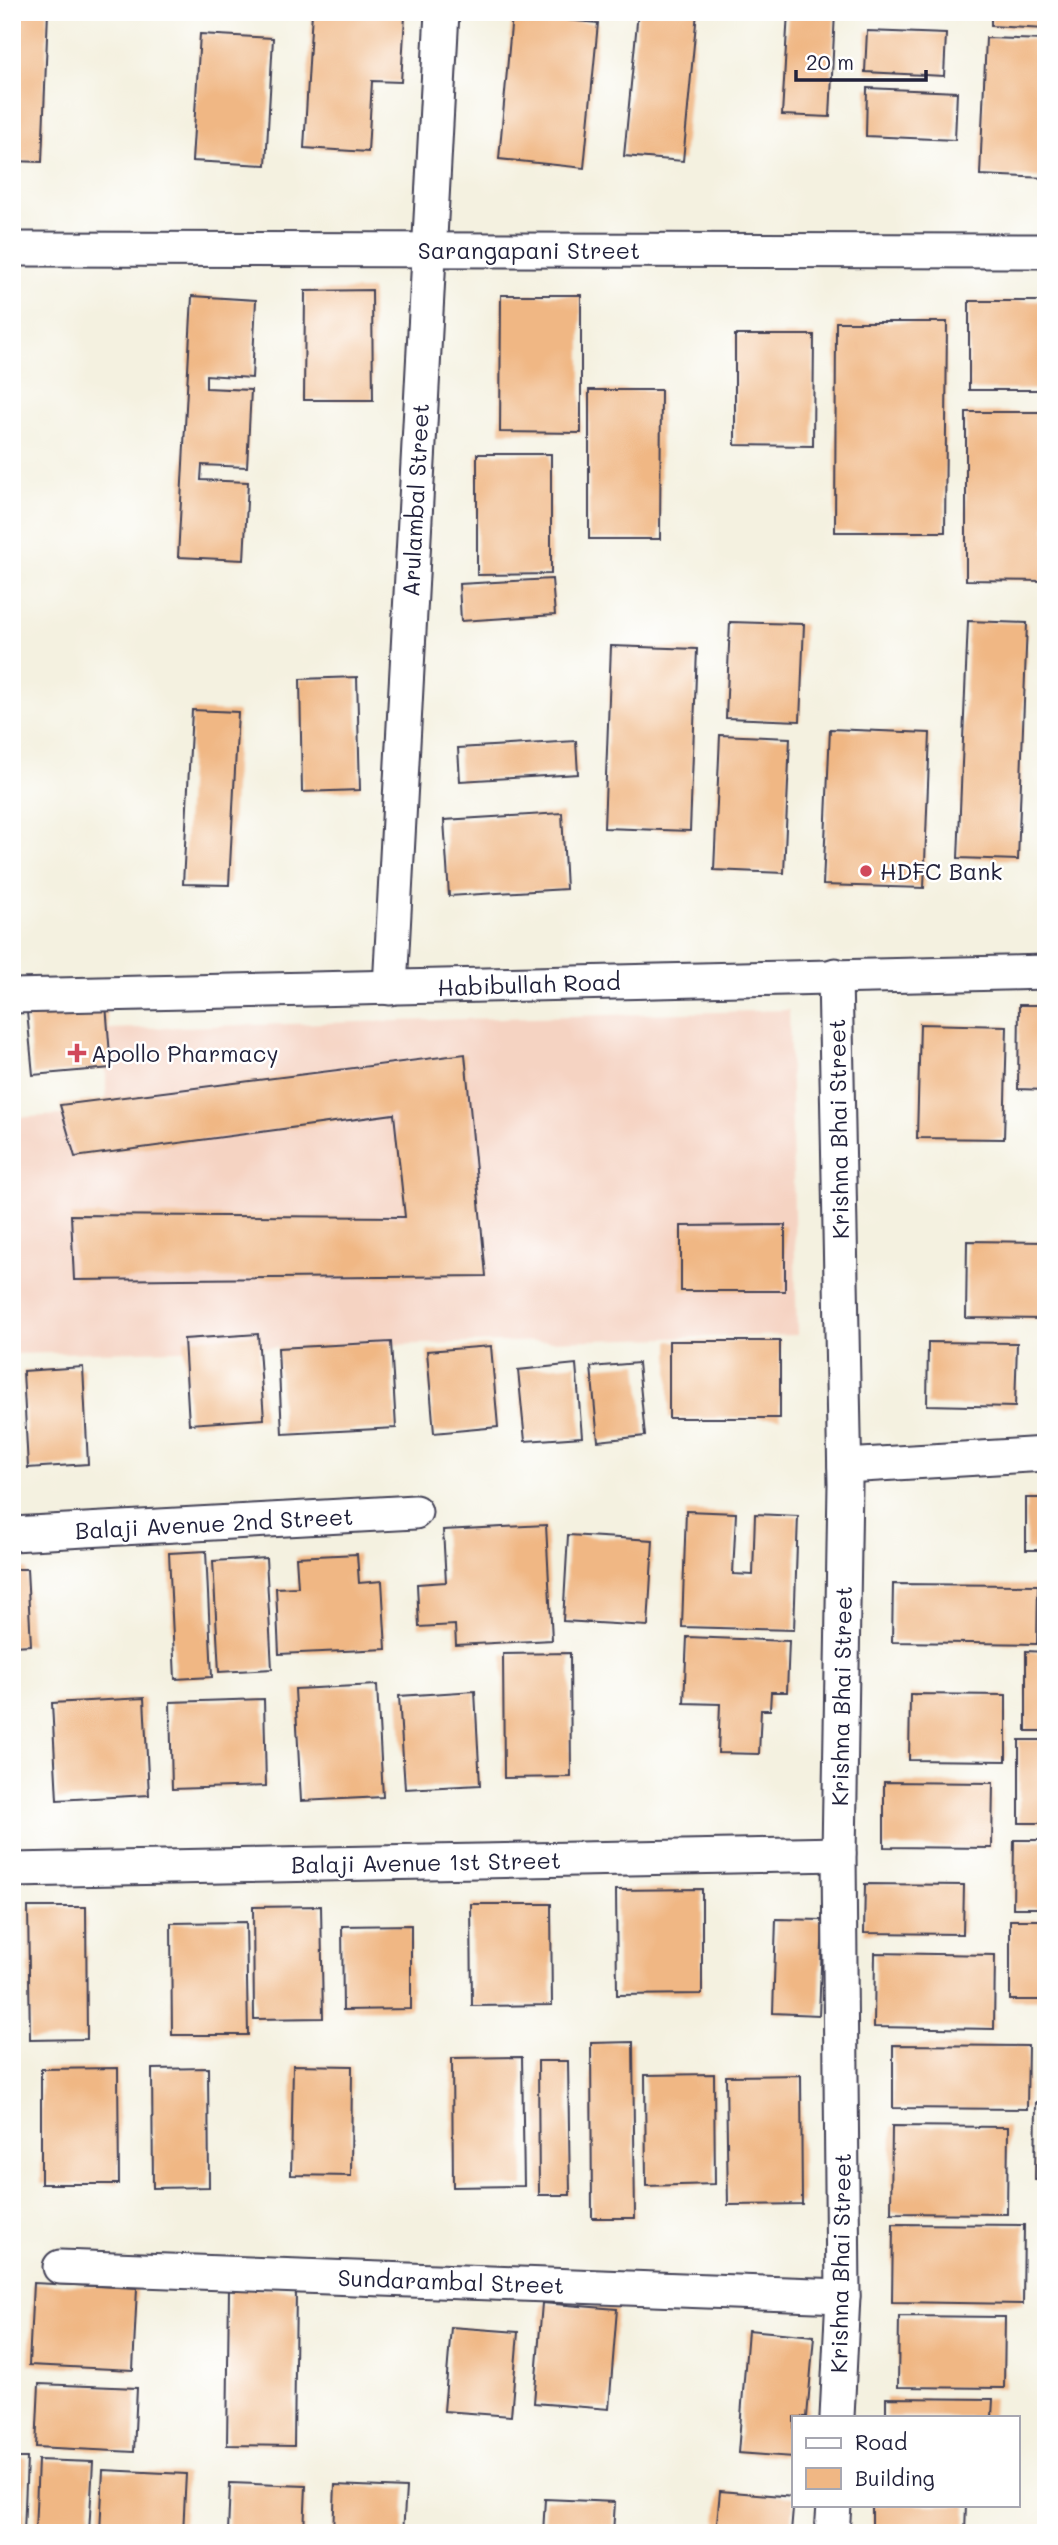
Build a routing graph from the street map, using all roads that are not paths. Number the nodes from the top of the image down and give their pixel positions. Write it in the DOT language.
graph roads {
  1 [pos="442,12"];
  2 [pos="12,249"];
  3 [pos="428,250"];
  4 [pos="1046,251"];
  5 [pos="1046,972"];
  6 [pos="835,975"];
  7 [pos="390,988"];
  8 [pos="12,996"];
  9 [pos="1046,1454"];
  10 [pos="845,1466"];
  11 [pos="415,1512"];
  12 [pos="12,1534"];
  13 [pos="839,1854"];
  14 [pos="12,1870"];
  15 [pos="60,2267"];
  16 [pos="843,2296"];
  17 [pos="837,2416"];
  18 [pos="834,2506"];
  19 [pos="832,2533"];
  1 -- 3 [label="street, Arulambal Street"];
  2 -- 3 [label="street, Sarangapani Street"];
  3 -- 4 [label="street, Sarangapani Street"];
  3 -- 7 [label="street, Arulambal Street"];
  5 -- 6 [label="street, Habibullah Road"];
  6 -- 7 [label="street, Habibullah Road"];
  6 -- 10 [label="street, Krishna Bhai Street"];
  7 -- 8 [label="street, Habibullah Road"];
  9 -- 10 [label="street"];
  10 -- 13 [label="street, Krishna Bhai Street"];
  11 -- 12 [label="street, Balaji Avenue 2nd Street"];
  13 -- 14 [label="street, Balaji Avenue 1st Street"];
  13 -- 16 [label="street, Krishna Bhai Street"];
  15 -- 16 [label="street, Sundarambal Street"];
  16 -- 17 [label="street, Krishna Bhai Street"];
  18 -- 19 [label="street"];
}
